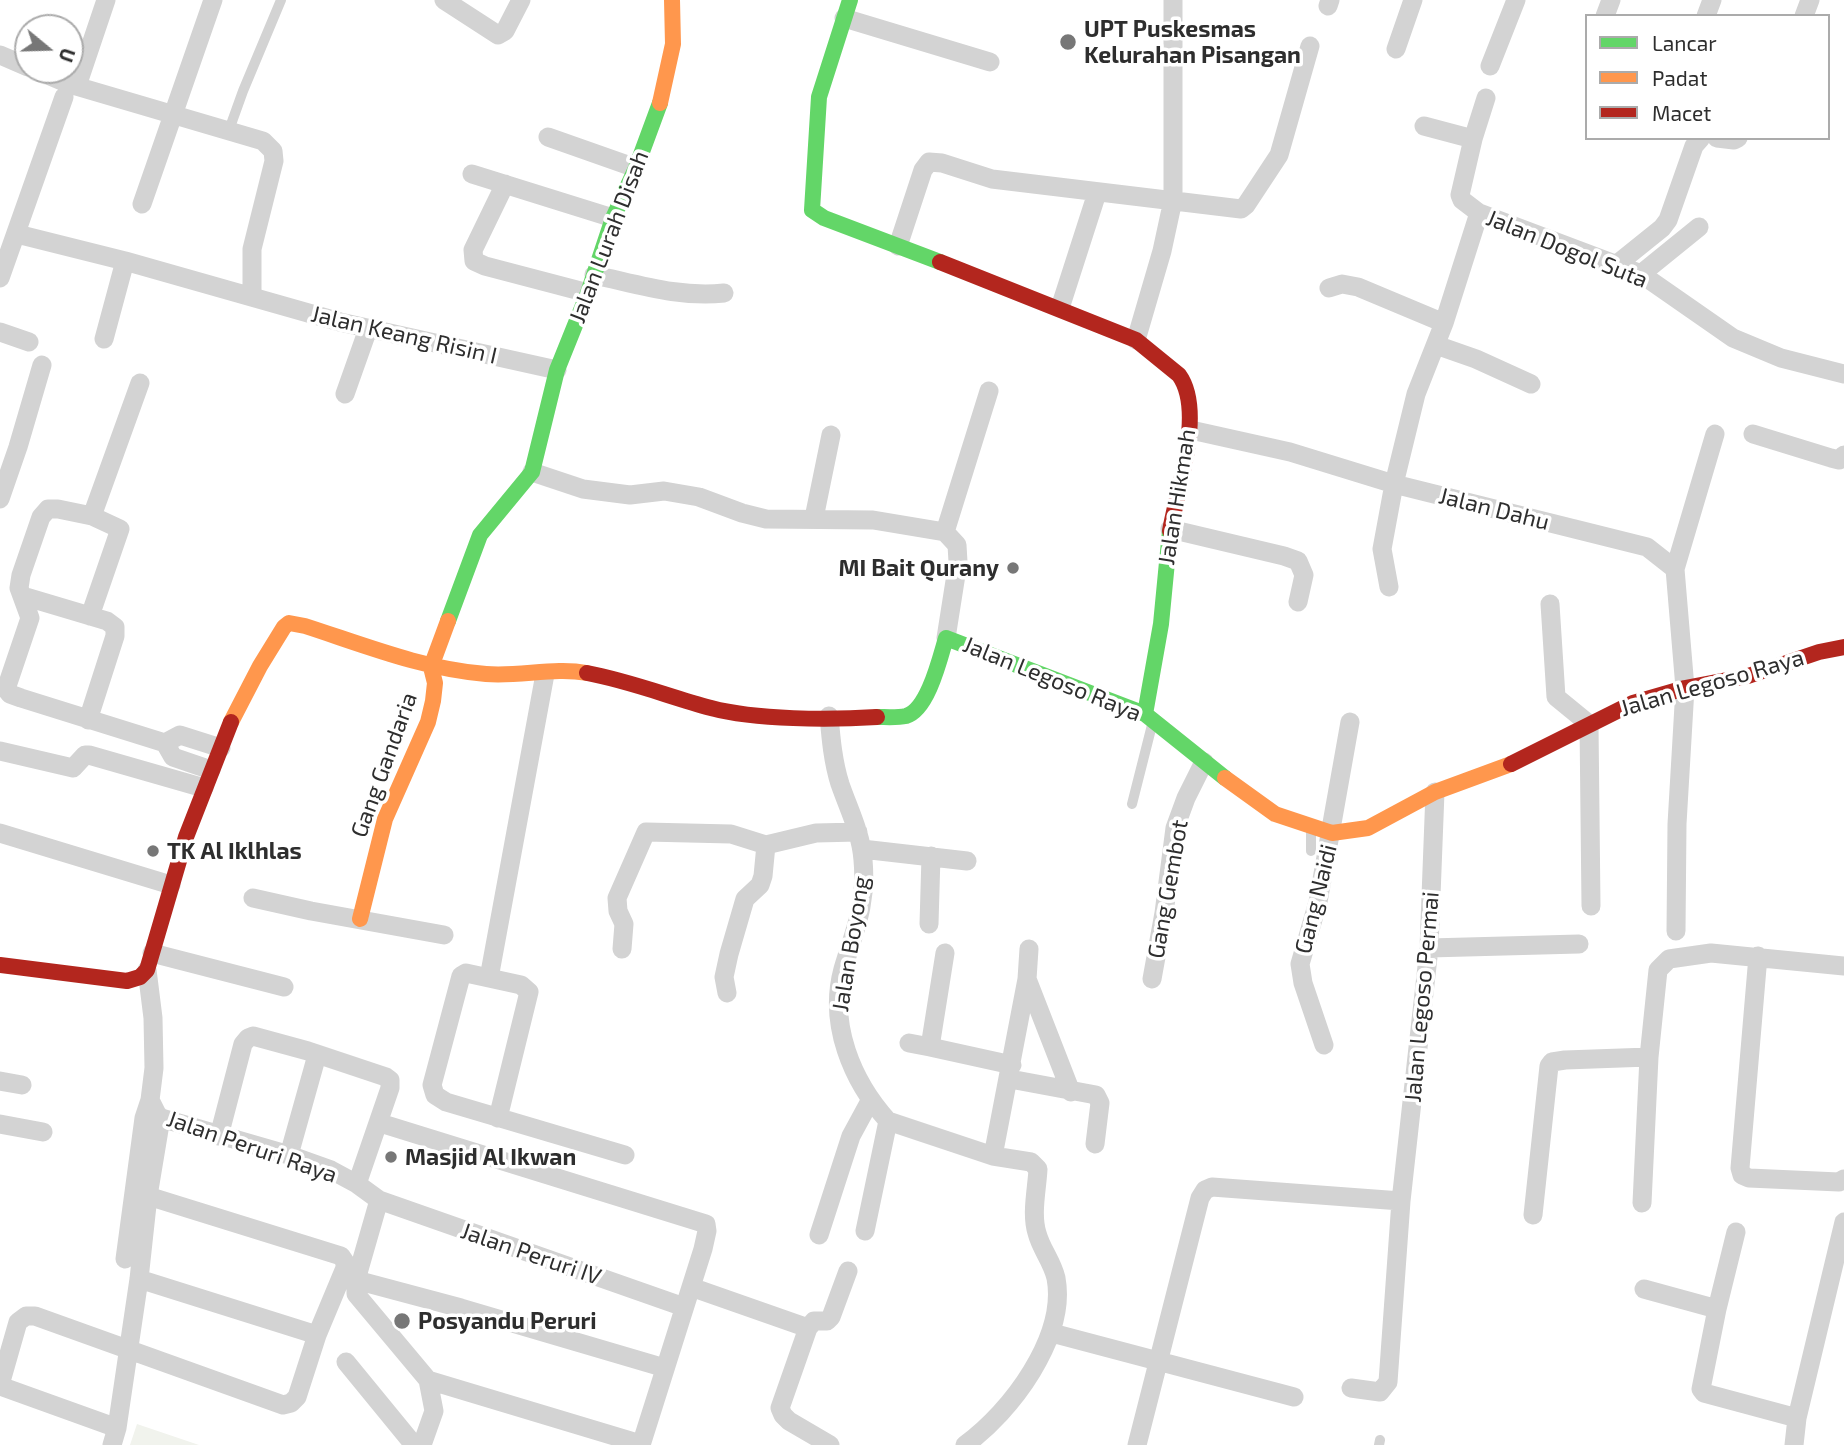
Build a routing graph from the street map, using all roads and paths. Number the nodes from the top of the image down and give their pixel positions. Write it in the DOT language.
graph roads {
  1 [pos="106,0"];
  2 [pos="213,0"];
  3 [pos="281,0"];
  4 [pos="444,0"];
  5 [pos="521,0"];
  6 [pos="672,0"];
  7 [pos="1173,0"];
  8 [pos="1413,0"];
  9 [pos="1516,0"];
  10 [pos="847,9"];
  11 [pos="1310,46"];
  12 [pos="1396,49"];
  13 [pos="990,62"];
  14 [pos="1490,66"];
  15 [pos="59,84"];
  16 [pos="71,91"];
  17 [pos="1486,98"];
  18 [pos="173,113"];
  19 [pos="1424,126"];
  20 [pos="229,130"];
  21 [pos="548,137"];
  22 [pos="1473,139"];
  23 [pos="1700,140"];
  24 [pos="636,168"];
  25 [pos="472,174"];
  26 [pos="505,184"];
  27 [pos="1097,193"];
  28 [pos="1173,200"];
  29 [pos="142,204"];
  30 [pos="1479,213"];
  31 [pos="613,218"];
  32 [pos="1699,227"];
  33 [pos="18,234"];
  34 [pos="898,246"];
  35 [pos="125,261"];
  36 [pos="1616,265"];
  37 [pos="1641,274"];
  38 [pos="0,278"];
  39 [pos="591,284"];
  40 [pos="1329,288"];
  41 [pos="724,293"];
  42 [pos="252,295"];
  43 [pos="1060,308"];
  44 [pos="1444,323"];
  45 [pos="368,329"];
  46 [pos="0,332"];
  47 [pos="104,339"];
  48 [pos="1136,340"];
  49 [pos="29,342"];
  50 [pos="1436,345"];
  51 [pos="42,365"];
  52 [pos="556,370"];
  53 [pos="1844,374"];
  54 [pos="140,383"];
  55 [pos="1531,384"];
  56 [pos="989,391"];
  57 [pos="345,394"];
  58 [pos="1191,430"];
  59 [pos="1715,434"];
  60 [pos="1753,434"];
  61 [pos="831,435"];
  62 [pos="1844,455"];
  63 [pos="532,472"];
  64 [pos="1394,484"];
  65 [pos="0,499"];
  66 [pos="92,516"];
  67 [pos="814,519"];
  68 [pos="1170,529"];
  69 [pos="945,531"];
  70 [pos="1675,569"];
  71 [pos="1389,587"];
  72 [pos="23,596"];
  73 [pos="1298,602"];
  74 [pos="1550,604"];
  75 [pos="90,616"];
  76 [pos="946,638"];
  77 [pos="1844,647"];
  78 [pos="431,667"];
  79 [pos="545,674"];
  80 [pos="1685,688"];
  81 [pos="829,716"];
  82 [pos="1149,718"];
  83 [pos="88,720"];
  84 [pos="1350,722"];
  85 [pos="1589,723"];
  86 [pos="165,743"];
  87 [pos="221,748"];
  88 [pos="0,751"];
  89 [pos="1204,762"];
  90 [pos="207,779"];
  91 [pos="1435,792"];
  92 [pos="1132,804"];
  93 [pos="1311,827"];
  94 [pos="0,833"];
  95 [pos="1332,833"];
  96 [pos="860,841"];
  97 [pos="766,845"];
  98 [pos="1311,851"];
  99 [pos="931,856"];
  100 [pos="967,861"];
  101 [pos="171,885"];
  102 [pos="253,898"];
  103 [pos="1591,906"];
  104 [pos="360,919"];
  105 [pos="929,924"];
  106 [pos="1676,931"];
  107 [pos="444,935"];
  108 [pos="1579,944"];
  109 [pos="1429,948"];
  110 [pos="622,949"];
  111 [pos="1029,949"];
  112 [pos="945,953"];
  113 [pos="1758,956"];
  114 [pos="149,962"];
  115 [pos="0,965"];
  116 [pos="1844,966"];
  117 [pos="489,978"];
  118 [pos="1027,979"];
  119 [pos="1152,979"];
  120 [pos="284,987"];
  121 [pos="727,993"];
  122 [pos="909,1042"];
  123 [pos="1324,1045"];
  124 [pos="930,1047"];
  125 [pos="317,1055"];
  126 [pos="1649,1057"];
  127 [pos="1011,1072"];
  128 [pos="0,1081"];
  129 [pos="22,1085"];
  130 [pos="1071,1092"];
  131 [pos="150,1100"];
  132 [pos="870,1101"];
  133 [pos="161,1118"];
  134 [pos="498,1118"];
  135 [pos="888,1121"];
  136 [pos="380,1123"];
  137 [pos="0,1124"];
  138 [pos="43,1132"];
  139 [pos="219,1136"];
  140 [pos="1095,1144"];
  141 [pos="289,1155"];
  142 [pos="625,1155"];
  143 [pos="993,1156"];
  144 [pos="1844,1179"];
  145 [pos="357,1184"];
  146 [pos="148,1196"];
  147 [pos="379,1200"];
  148 [pos="1401,1201"];
  149 [pos="1642,1203"];
  150 [pos="1533,1215"];
  151 [pos="1844,1222"];
  152 [pos="865,1231"];
  153 [pos="1736,1231"];
  154 [pos="819,1235"];
  155 [pos="125,1259"];
  156 [pos="848,1271"];
  157 [pos="139,1279"];
  158 [pos="356,1280"];
  159 [pos="691,1287"];
  160 [pos="1644,1289"];
  161 [pos="684,1307"];
  162 [pos="1717,1309"];
  163 [pos="808,1328"];
  164 [pos="1052,1333"];
  165 [pos="317,1335"];
  166 [pos="128,1349"];
  167 [pos="346,1362"];
  168 [pos="1158,1362"];
  169 [pos="665,1368"];
  170 [pos="428,1380"];
  171 [pos="0,1385"];
  172 [pos="1351,1388"];
  173 [pos="1294,1397"];
  174 [pos="1797,1418"];
  175 [pos="114,1436"];
  176 [pos="641,1444"];
  177 [pos="414,1445"];
  178 [pos="422,1445"];
  179 [pos="830,1445"];
  180 [pos="965,1445"];
  181 [pos="1137,1445"];
  182 [pos="1794,1445"];
  1 -- 16 [label="street"];
  2 -- 18 [label="street"];
  3 -- 20 [label="lane"];
  4 -- 5 [label="street"];
  6 -- 24 [label="street, Jalan Lurah Disah"];
  7 -- 28 [label="street"];
  8 -- 12 [label="street"];
  9 -- 14 [label="street"];
  10 -- 13 [label="street"];
  10 -- 34 [label="street, Jalan Hikmah"];
  11 -- 28 [label="street"];
  15 -- 16 [label="street"];
  16 -- 18 [label="street"];
  16 -- 33 [label="street"];
  17 -- 22 [label="street, Jalan Dogol Suta"];
  18 -- 20 [label="street"];
  18 -- 29 [label="street"];
  19 -- 22 [label="street"];
  20 -- 42 [label="street"];
  21 -- 24 [label="street"];
  22 -- 30 [label="street, Jalan Dogol Suta"];
  23 -- 36 [label="street"];
  24 -- 31 [label="street, Jalan Lurah Disah"];
  25 -- 26 [label="street"];
  26 -- 31 [label="street"];
  26 -- 39 [label="street"];
  27 -- 28 [label="street"];
  27 -- 34 [label="street"];
  27 -- 43 [label="street"];
  28 -- 48 [label="street"];
  30 -- 36 [label="street, Jalan Dogol Suta"];
  30 -- 44 [label="street"];
  31 -- 39 [label="street, Jalan Lurah Disah"];
  32 -- 37 [label="street"];
  33 -- 35 [label="street, Jalan Keang Risin I"];
  33 -- 38 [label="street"];
  34 -- 43 [label="street, Jalan Hikmah"];
  35 -- 42 [label="street, Jalan Keang Risin I"];
  35 -- 47 [label="street"];
  36 -- 37 [label="street, Jalan Dogol Suta"];
  37 -- 53 [label="street, Jalan Dogol Suta"];
  39 -- 41 [label="street"];
  39 -- 52 [label="street, Jalan Lurah Disah"];
  40 -- 44 [label="street"];
  42 -- 45 [label="street, Jalan Keang Risin I"];
  43 -- 48 [label="street, Jalan Hikmah"];
  44 -- 50 [label="street"];
  45 -- 52 [label="street, Jalan Keang Risin I"];
  45 -- 57 [label="street"];
  46 -- 49 [label="street"];
  48 -- 58 [label="street, Jalan Hikmah"];
  50 -- 55 [label="street"];
  50 -- 64 [label="street"];
  51 -- 65 [label="street"];
  52 -- 63 [label="street, Jalan Lurah Disah"];
  54 -- 66 [label="street"];
  56 -- 69 [label="street"];
  58 -- 64 [label="street, Jalan Dahu"];
  58 -- 68 [label="street, Jalan Hikmah"];
  59 -- 70 [label="street"];
  60 -- 62 [label="street"];
  61 -- 67 [label="street"];
  63 -- 67 [label="street"];
  63 -- 78 [label="street, Jalan Lurah Disah"];
  64 -- 70 [label="street, Jalan Dahu"];
  64 -- 71 [label="street"];
  66 -- 72 [label="street"];
  66 -- 75 [label="street"];
  67 -- 69 [label="street"];
  68 -- 73 [label="street"];
  68 -- 82 [label="street, Jalan Hikmah"];
  69 -- 76 [label="street"];
  70 -- 80 [label="street"];
  72 -- 75 [label="street"];
  72 -- 83 [label="street"];
  74 -- 85 [label="street"];
  75 -- 83 [label="street"];
  76 -- 81 [label="street, Jalan Legoso Raya"];
  76 -- 82 [label="street, Jalan Legoso Raya"];
  77 -- 80 [label="street, Jalan Legoso Raya"];
  78 -- 79 [label="street, Jalan Legoso Raya"];
  78 -- 87 [label="street, Jalan Legoso Raya"];
  78 -- 104 [label="street, Gang Gandaria"];
  79 -- 81 [label="street, Jalan Legoso Raya"];
  79 -- 117 [label="street"];
  80 -- 85 [label="street, Jalan Legoso Raya"];
  80 -- 106 [label="street"];
  81 -- 96 [label="street, Jalan Boyong"];
  82 -- 89 [label="street, Jalan Legoso Raya"];
  82 -- 92 [label="lane"];
  83 -- 86 [label="street"];
  84 -- 95 [label="street, Gang Naidi"];
  85 -- 91 [label="street, Jalan Legoso Raya"];
  85 -- 103 [label="street"];
  86 -- 87 [label="street"];
  86 -- 90 [label="street"];
  87 -- 90 [label="street, Jalan Legoso Raya"];
  88 -- 90 [label="street"];
  89 -- 93 [label="street, Jalan Legoso Raya"];
  89 -- 119 [label="street, Gang Gembot"];
  90 -- 101 [label="street, Jalan Legoso Raya"];
  91 -- 95 [label="street, Jalan Legoso Raya"];
  91 -- 109 [label="street, Jalan Legoso Permai"];
  93 -- 95 [label="street, Jalan Legoso Raya"];
  93 -- 98 [label="lane"];
  94 -- 101 [label="street"];
  95 -- 123 [label="street, Gang Naidi"];
  96 -- 97 [label="street"];
  96 -- 99 [label="street"];
  96 -- 132 [label="street, Jalan Boyong"];
  97 -- 110 [label="street"];
  97 -- 121 [label="street"];
  99 -- 100 [label="street"];
  99 -- 105 [label="street"];
  101 -- 114 [label="street, Jalan Legoso Raya"];
  102 -- 104 [label="street"];
  104 -- 107 [label="street"];
  108 -- 109 [label="street"];
  109 -- 148 [label="street, Jalan Legoso Permai"];
  111 -- 118 [label="street"];
  112 -- 124 [label="street"];
  113 -- 116 [label="street"];
  113 -- 126 [label="street"];
  113 -- 144 [label="street"];
  114 -- 115 [label="street"];
  114 -- 120 [label="street"];
  114 -- 131 [label="street, Jalan Peruri Raya"];
  117 -- 134 [label="street"];
  117 -- 134 [label="street"];
  118 -- 127 [label="street"];
  118 -- 130 [label="street"];
  122 -- 124 [label="street"];
  124 -- 127 [label="street"];
  125 -- 136 [label="street"];
  125 -- 139 [label="street"];
  125 -- 141 [label="street"];
  126 -- 149 [label="street"];
  126 -- 150 [label="street"];
  127 -- 130 [label="street"];
  127 -- 143 [label="street"];
  128 -- 129 [label="street"];
  130 -- 140 [label="street"];
  131 -- 133 [label="street, Jalan Peruri Raya"];
  131 -- 155 [label="street"];
  132 -- 135 [label="street, Jalan Boyong"];
  132 -- 154 [label="street"];
  133 -- 139 [label="street, Jalan Peruri Raya"];
  133 -- 146 [label="street"];
  134 -- 142 [label="street"];
  135 -- 143 [label="street, Jalan Boyong"];
  135 -- 152 [label="street"];
  136 -- 145 [label="street"];
  136 -- 159 [label="street"];
  137 -- 138 [label="street"];
  139 -- 141 [label="street, Jalan Peruri Raya"];
  141 -- 145 [label="street, Jalan Peruri Raya"];
  143 -- 164 [label="street, Jalan Boyong"];
  145 -- 147 [label="street, Jalan Peruri Raya"];
  146 -- 157 [label="street"];
  146 -- 165 [label="street"];
  147 -- 158 [label="street"];
  147 -- 161 [label="street, Jalan Peruri IV"];
  148 -- 168 [label="street"];
  148 -- 172 [label="street, Jalan Legoso Permai"];
  151 -- 174 [label="street"];
  153 -- 162 [label="street"];
  156 -- 163 [label="street"];
  157 -- 165 [label="street"];
  157 -- 166 [label="street"];
  158 -- 169 [label="street"];
  158 -- 170 [label="street"];
  159 -- 161 [label="street"];
  159 -- 163 [label="street"];
  160 -- 162 [label="street"];
  161 -- 169 [label="street"];
  162 -- 174 [label="street"];
  163 -- 179 [label="street"];
  164 -- 168 [label="street"];
  164 -- 180 [label="street"];
  165 -- 166 [label="street"];
  166 -- 171 [label="street"];
  166 -- 175 [label="street"];
  167 -- 177 [label="street"];
  168 -- 173 [label="street"];
  168 -- 181 [label="street"];
  169 -- 176 [label="street"];
  170 -- 176 [label="street"];
  170 -- 178 [label="street"];
  171 -- 175 [label="street"];
  174 -- 182 [label="street"];
}
